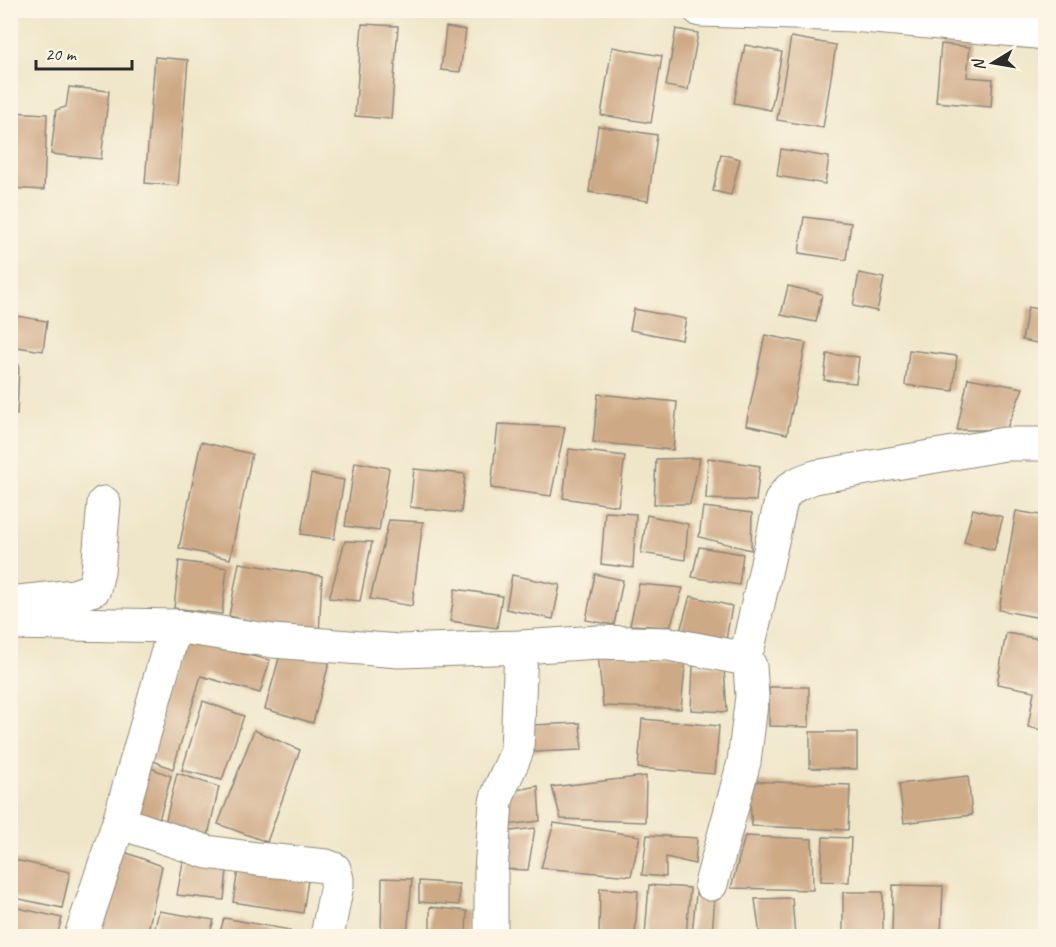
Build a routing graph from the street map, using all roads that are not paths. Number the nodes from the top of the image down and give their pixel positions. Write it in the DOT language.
graph roads {
  1 [pos="700,10"];
  2 [pos="1046,33"];
  3 [pos="1046,444"];
  4 [pos="104,503"];
  5 [pos="10,603"];
  6 [pos="10,623"];
  7 [pos="174,626"];
  8 [pos="521,647"];
  9 [pos="742,656"];
  10 [pos="119,822"];
  11 [pos="711,884"];
  12 [pos="81,936"];
  13 [pos="327,936"];
  14 [pos="491,936"];
  1 -- 2 [label="street"];
  3 -- 9 [label="street"];
  4 -- 5 [label="street"];
  6 -- 7 [label="street"];
  7 -- 8 [label="street"];
  7 -- 10 [label="street"];
  8 -- 9 [label="street"];
  8 -- 14 [label="street"];
  9 -- 11 [label="street"];
  10 -- 12 [label="street"];
  10 -- 13 [label="street"];
}
